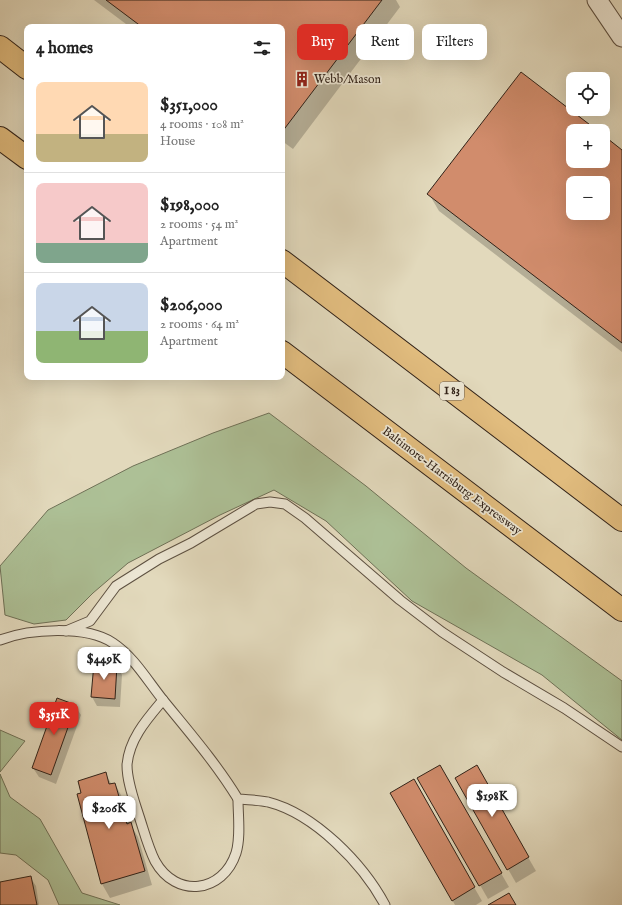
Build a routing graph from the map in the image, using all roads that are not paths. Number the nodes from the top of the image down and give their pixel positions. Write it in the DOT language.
graph roads {
  1 [pos="597,0"];
  2 [pos="622,37"];
  3 [pos="0,47"];
  4 [pos="24,66"];
  5 [pos="0,138"];
  6 [pos="24,156"];
  7 [pos="285,263"];
  8 [pos="285,354"];
  9 [pos="622,520"];
  10 [pos="622,610"];
  11 [pos="66,631"];
  12 [pos="0,640"];
  13 [pos="163,700"];
  14 [pos="622,747"];
  15 [pos="238,799"];
  16 [pos="385,905"];
  1 -- 2 [label="street"];
  3 -- 4 [label="highway"];
  5 -- 6 [label="highway"];
  7 -- 9 [label="highway, I 83"];
  8 -- 10 [label="highway, Baltimore-Harrisburg Expressway"];
  11 -- 12 [label="lane"];
  11 -- 13 [label="lane"];
  11 -- 14 [label="lane"];
  13 -- 15 [label="lane"];
  13 -- 15 [label="lane"];
  15 -- 16 [label="lane"];
}
